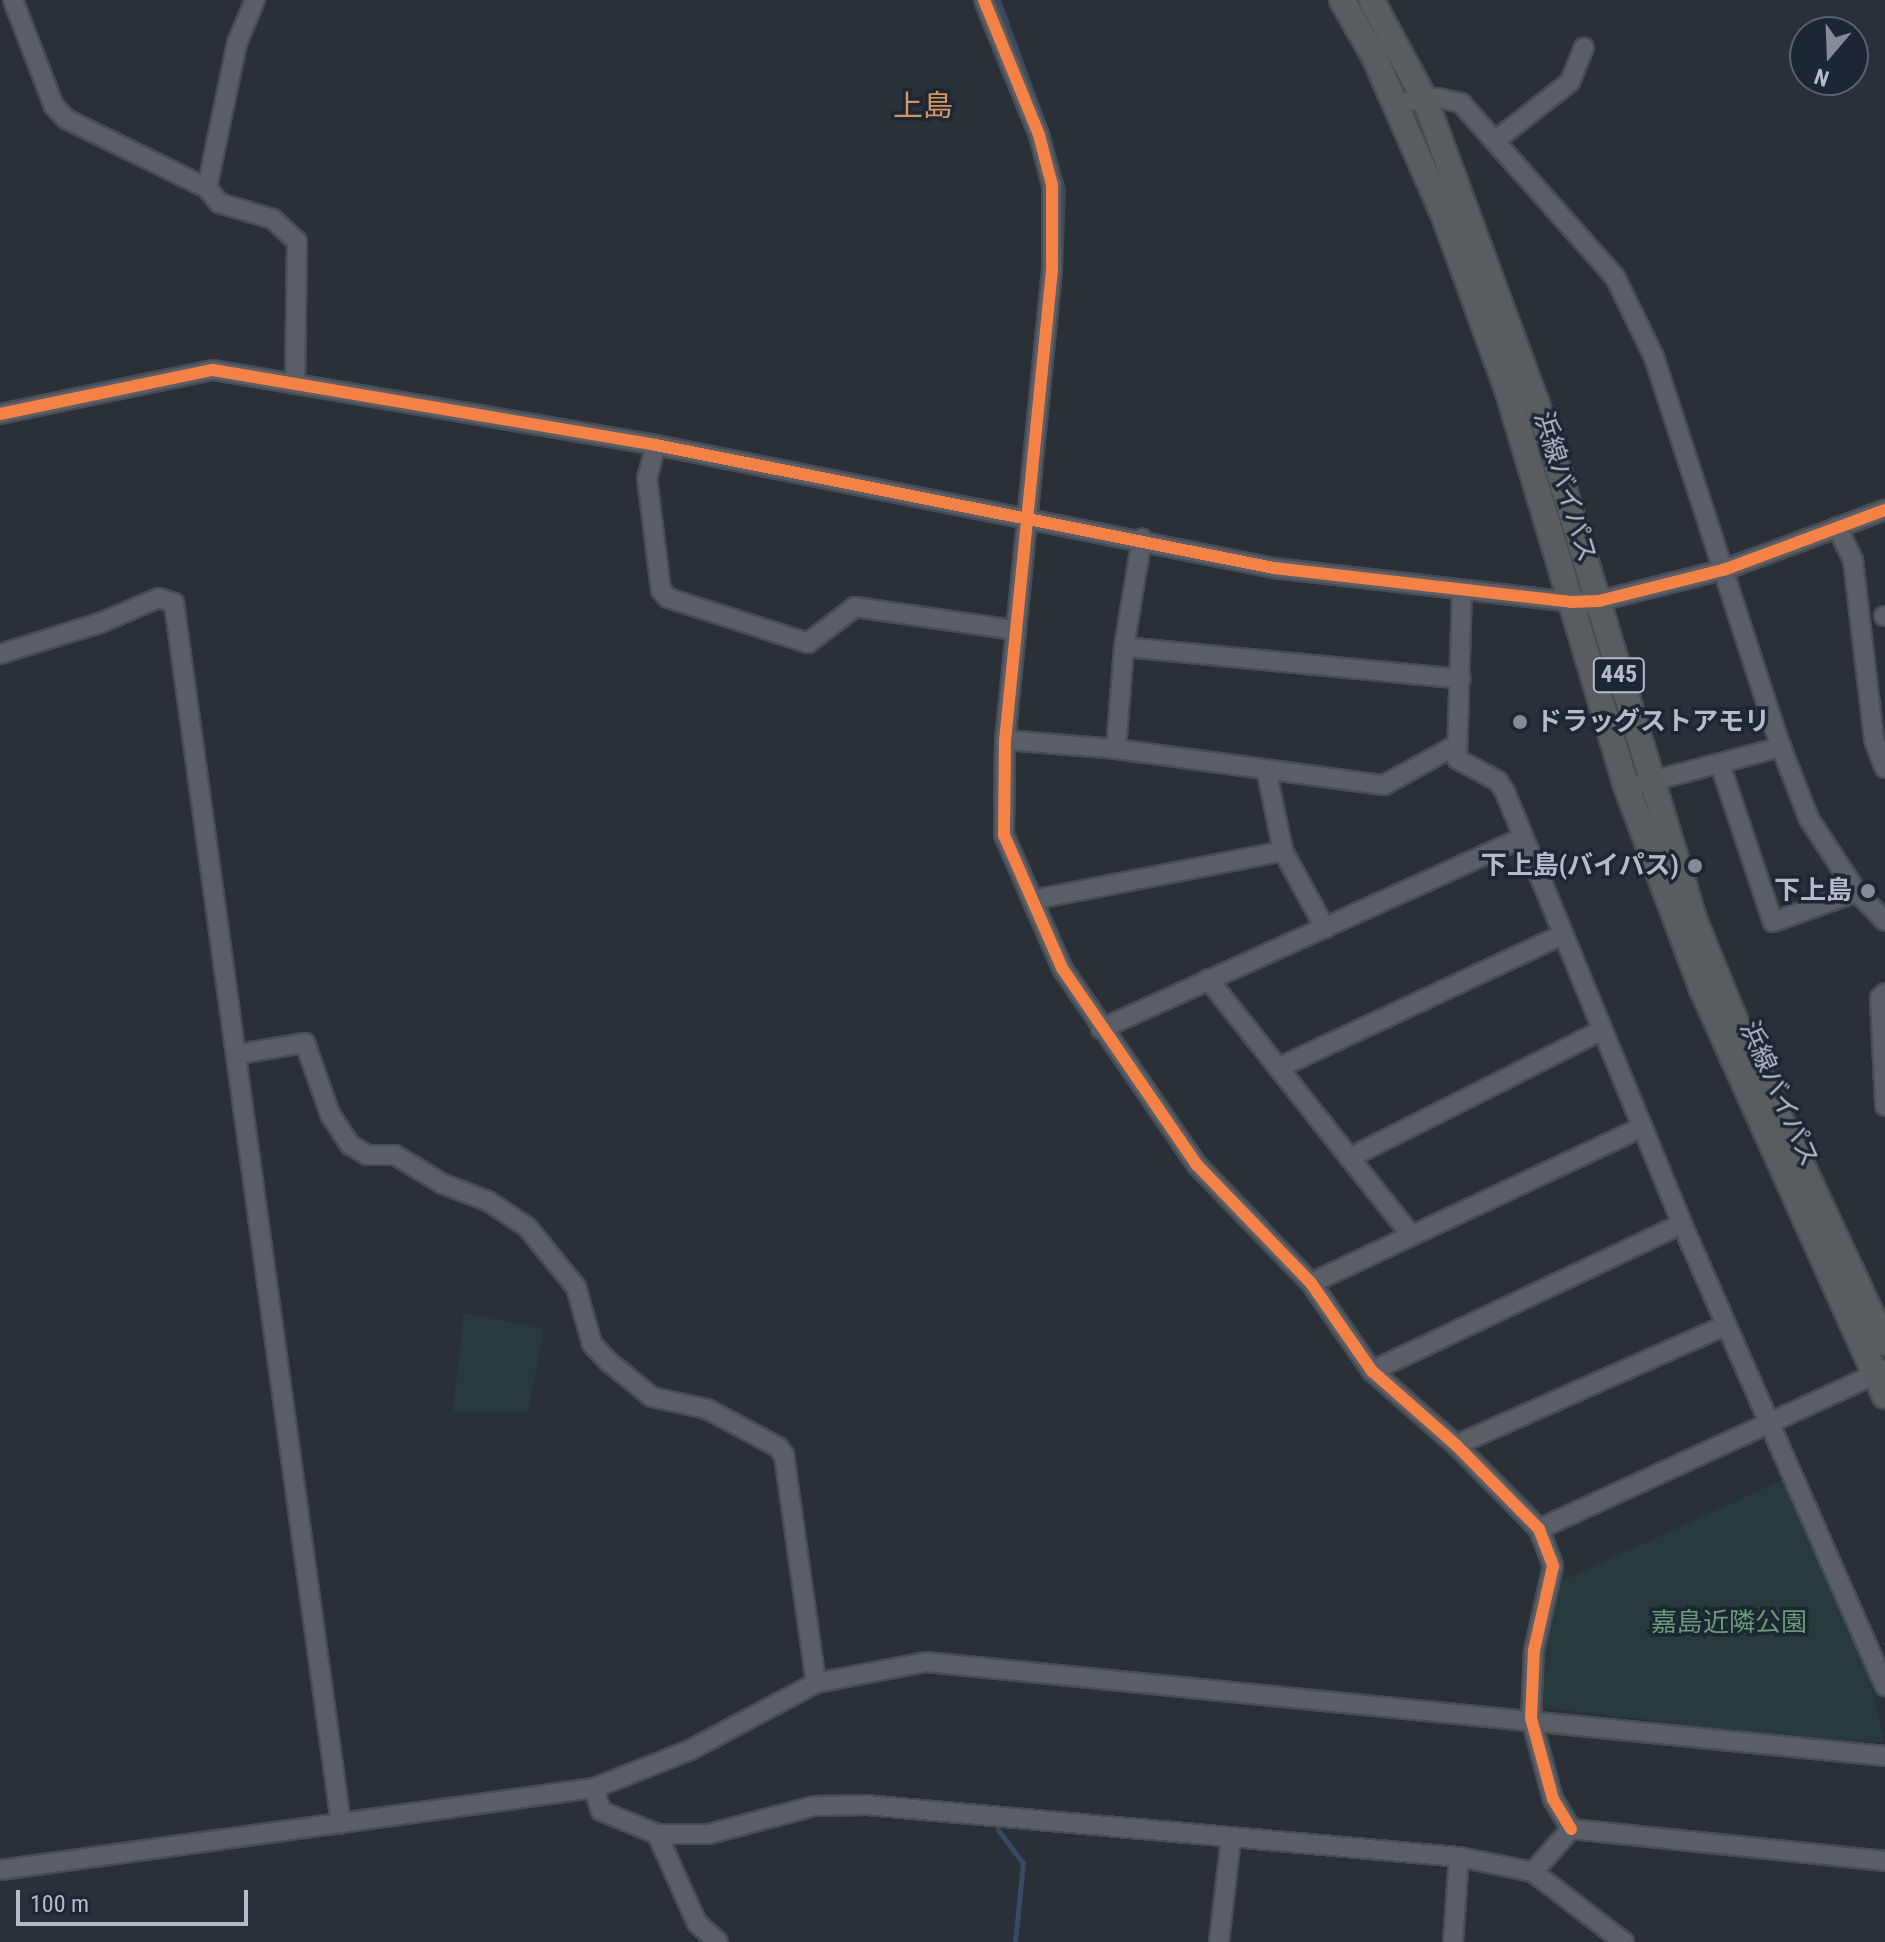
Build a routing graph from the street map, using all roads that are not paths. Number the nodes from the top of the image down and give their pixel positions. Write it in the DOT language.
graph roads {
  1 [pos="255,0"];
  2 [pos="984,0"];
  3 [pos="1342,0"];
  4 [pos="1371,0"];
  5 [pos="9,6"];
  6 [pos="1584,48"];
  7 [pos="1425,100"];
  8 [pos="1397,103"];
  9 [pos="1496,140"];
  10 [pos="207,188"];
  11 [pos="295,384"];
  12 [pos="0,414"];
  13 [pos="656,445"];
  14 [pos="1885,510"];
  15 [pos="1025,514"];
  16 [pos="1837,527"];
  17 [pos="1142,538"];
  18 [pos="1726,569"];
  19 [pos="1462,590"];
  20 [pos="1599,601"];
  21 [pos="1571,602"];
  22 [pos="1015,630"];
  23 [pos="1124,647"];
  24 [pos="0,654"];
  25 [pos="1460,679"];
  26 [pos="1005,740"];
  27 [pos="1455,746"];
  28 [pos="1781,747"];
  29 [pos="1116,749"];
  30 [pos="1721,767"];
  31 [pos="1885,768"];
  32 [pos="1267,773"];
  33 [pos="1638,784"];
  34 [pos="1523,838"];
  35 [pos="1283,851"];
  36 [pos="1857,892"];
  37 [pos="1032,900"];
  38 [pos="1885,921"];
  39 [pos="1325,928"];
  40 [pos="1560,936"];
  41 [pos="1208,979"];
  42 [pos="1885,993"];
  43 [pos="1101,1029"];
  44 [pos="1600,1031"];
  45 [pos="239,1054"];
  46 [pos="1278,1068"];
  47 [pos="1885,1106"];
  48 [pos="1641,1128"];
  49 [pos="1349,1158"];
  50 [pos="1682,1224"];
  51 [pos="1411,1235"];
  52 [pos="1311,1283"];
  53 [pos="1727,1325"];
  54 [pos="1885,1343"];
  55 [pos="1372,1371"];
  56 [pos="1882,1380"];
  57 [pos="1770,1419"];
  58 [pos="1456,1445"];
  59 [pos="1539,1529"];
  60 [pos="816,1683"];
  61 [pos="1885,1686"];
  62 [pos="1531,1718"];
  63 [pos="1885,1756"];
  64 [pos="594,1788"];
  65 [pos="341,1824"];
  66 [pos="1571,1829"];
  67 [pos="657,1834"];
  68 [pos="1231,1839"];
  69 [pos="1459,1857"];
  70 [pos="1885,1861"];
  71 [pos="0,1870"];
  72 [pos="1533,1872"];
  73 [pos="718,1942"];
  74 [pos="1219,1942"];
  75 [pos="1453,1942"];
  76 [pos="1624,1942"];
  1 -- 10 [label="street"];
  2 -- 15 [label="street"];
  3 -- 8 [label="highway, 浜線バイパス / 445"];
  4 -- 7 [label="highway, 浜線バイパス / 445"];
  5 -- 10 [label="street"];
  6 -- 9 [label="street"];
  7 -- 8 [label="street"];
  7 -- 9 [label="street"];
  7 -- 20 [label="highway, 浜線バイパス / 445"];
  8 -- 21 [label="highway, 浜線バイパス / 445"];
  9 -- 18 [label="street"];
  10 -- 11 [label="street"];
  11 -- 12 [label="street"];
  11 -- 13 [label="street"];
  13 -- 15 [label="street"];
  13 -- 22 [label="street"];
  14 -- 16 [label="street"];
  15 -- 17 [label="street"];
  15 -- 22 [label="street"];
  16 -- 18 [label="street"];
  16 -- 31 [label="street"];
  17 -- 19 [label="street"];
  17 -- 23 [label="street"];
  18 -- 20 [label="street"];
  18 -- 28 [label="street"];
  19 -- 21 [label="street"];
  19 -- 25 [label="street"];
  20 -- 21 [label="street"];
  20 -- 33 [label="highway, 浜線バイパス / 445"];
  21 -- 33 [label="highway, 浜線バイパス / 445"];
  22 -- 26 [label="street"];
  23 -- 25 [label="street"];
  23 -- 29 [label="street"];
  24 -- 45 [label="street"];
  25 -- 27 [label="street"];
  26 -- 29 [label="street"];
  26 -- 37 [label="street"];
  27 -- 32 [label="street"];
  27 -- 34 [label="street"];
  28 -- 30 [label="street"];
  28 -- 36 [label="street"];
  29 -- 32 [label="street"];
  30 -- 33 [label="street"];
  30 -- 36 [label="street"];
  32 -- 35 [label="street"];
  33 -- 54 [label="highway, 浜線バイパス / 445"];
  33 -- 56 [label="highway, 浜線バイパス / 445"];
  34 -- 39 [label="street"];
  34 -- 40 [label="street"];
  35 -- 37 [label="street"];
  35 -- 39 [label="street"];
  36 -- 38 [label="street"];
  37 -- 43 [label="street"];
  39 -- 41 [label="street"];
  40 -- 44 [label="street"];
  40 -- 46 [label="street"];
  41 -- 43 [label="street"];
  41 -- 46 [label="street"];
  42 -- 47 [label="street"];
  43 -- 52 [label="street"];
  44 -- 48 [label="street"];
  44 -- 49 [label="street"];
  45 -- 60 [label="street"];
  45 -- 65 [label="street"];
  46 -- 49 [label="street"];
  48 -- 50 [label="street"];
  48 -- 51 [label="street"];
  49 -- 51 [label="street"];
  50 -- 53 [label="street"];
  50 -- 55 [label="street"];
  51 -- 52 [label="street"];
  52 -- 55 [label="street"];
  53 -- 57 [label="street"];
  53 -- 58 [label="street"];
  55 -- 58 [label="street"];
  56 -- 57 [label="street"];
  57 -- 59 [label="street"];
  57 -- 61 [label="street"];
  58 -- 59 [label="street"];
  59 -- 62 [label="street"];
  60 -- 62 [label="street"];
  60 -- 64 [label="street"];
  62 -- 63 [label="street"];
  62 -- 66 [label="street"];
  64 -- 65 [label="street"];
  64 -- 67 [label="street"];
  65 -- 71 [label="street"];
  66 -- 70 [label="street"];
  66 -- 72 [label="street"];
  67 -- 68 [label="street"];
  67 -- 73 [label="street"];
  68 -- 69 [label="street"];
  68 -- 74 [label="street"];
  69 -- 72 [label="street"];
  69 -- 75 [label="street"];
  72 -- 76 [label="street"];
}
